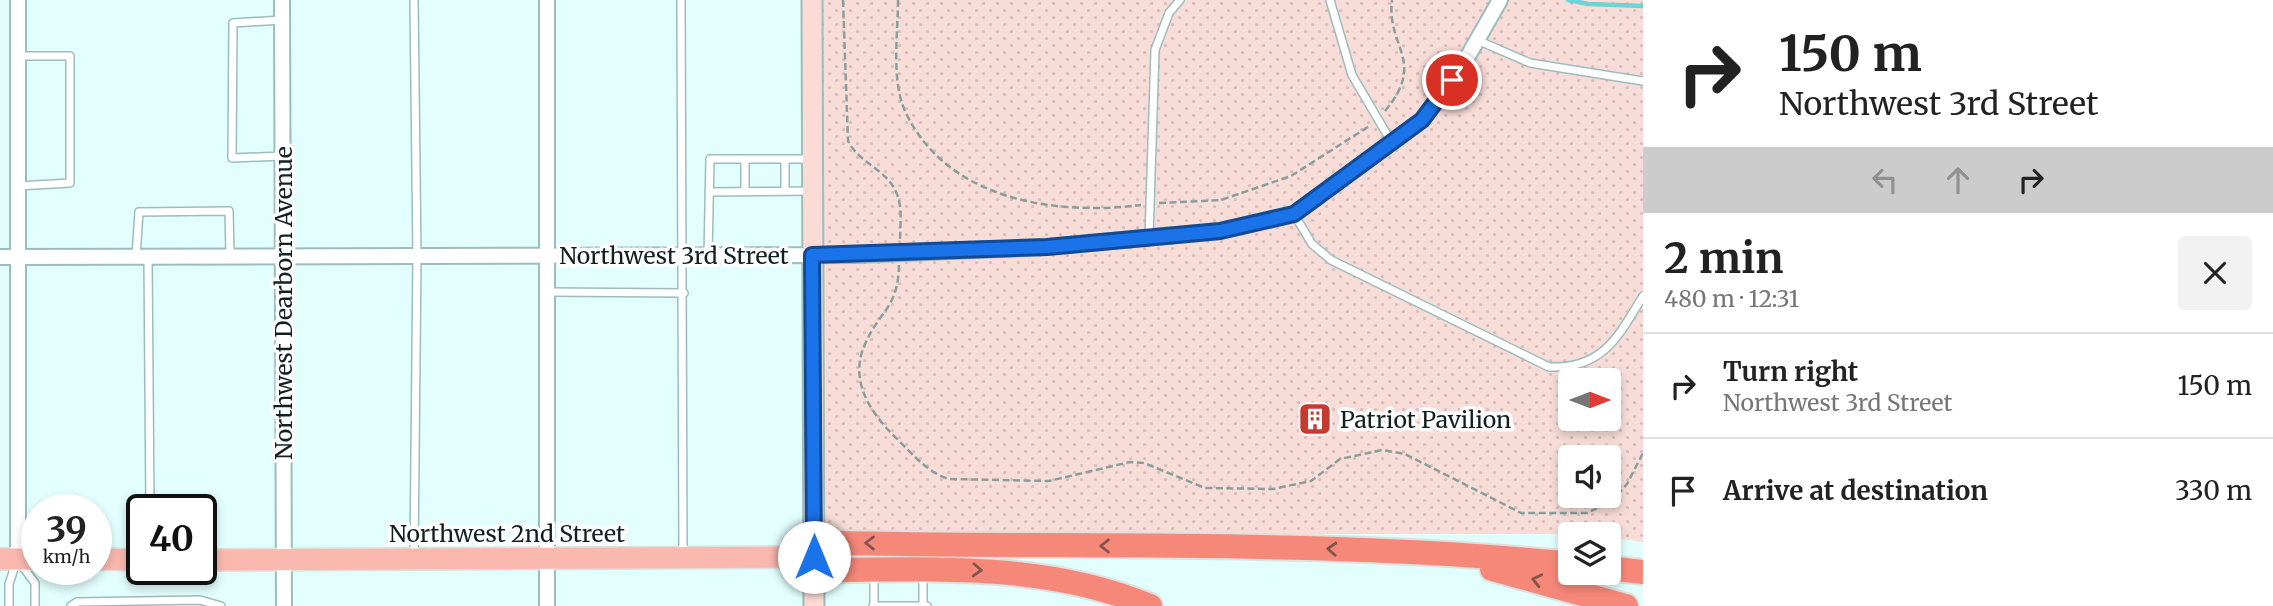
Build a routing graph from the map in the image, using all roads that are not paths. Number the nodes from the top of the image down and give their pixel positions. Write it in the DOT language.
graph roads {
  1 [pos="18,0"];
  2 [pos="282,0"];
  3 [pos="414,0"];
  4 [pos="547,0"];
  5 [pos="681,0"];
  6 [pos="812,0"];
  7 [pos="1180,0"];
  8 [pos="1330,0"];
  9 [pos="1500,0"];
  10 [pos="282,20"];
  11 [pos="1477,40"];
  12 [pos="18,56"];
  13 [pos="1643,81"];
  14 [pos="1392,144"];
  15 [pos="283,156"];
  16 [pos="746,159"];
  17 [pos="785,159"];
  18 [pos="812,159"];
  19 [pos="18,186"];
  20 [pos="745,191"];
  21 [pos="785,191"];
  22 [pos="812,191"];
  23 [pos="709,192"];
  24 [pos="1294,214"];
  25 [pos="1149,238"];
  26 [pos="229,254"];
  27 [pos="812,255"];
  28 [pos="142,256"];
  29 [pos="284,256"];
  30 [pos="417,256"];
  31 [pos="547,256"];
  32 [pos="684,256"];
  33 [pos="708,256"];
  34 [pos="0,257"];
  35 [pos="18,257"];
  36 [pos="547,292"];
  37 [pos="684,293"];
  38 [pos="1643,296"];
  39 [pos="150,494"];
  40 [pos="1401,552"];
  41 [pos="814,557"];
  42 [pos="18,559"];
  43 [pos="547,559"];
  44 [pos="683,559"];
  45 [pos="217,560"];
  46 [pos="282,560"];
  47 [pos="414,560"];
  48 [pos="1558,563"];
  49 [pos="1621,569"];
  50 [pos="874,570"];
  51 [pos="923,570"];
  52 [pos="1643,572"];
  53 [pos="9,606"];
  54 [pos="35,606"];
  55 [pos="71,606"];
  56 [pos="221,606"];
  57 [pos="284,606"];
  58 [pos="547,606"];
  59 [pos="814,606"];
  60 [pos="873,606"];
  61 [pos="925,606"];
  62 [pos="1150,606"];
  63 [pos="1626,606"];
  1 -- 12 [label="street"];
  2 -- 10 [label="street, Northwest Dearborn Avenue"];
  3 -- 30 [label="lane"];
  4 -- 31 [label="street"];
  5 -- 32 [label="lane"];
  6 -- 18 [label="street"];
  7 -- 25 [label="lane"];
  8 -- 14 [label="lane"];
  9 -- 11 [label="street, Northwest 3rd Street"];
  10 -- 15 [label="street, Northwest Dearborn Avenue"];
  10 -- 15 [label="lane"];
  11 -- 13 [label="lane"];
  11 -- 14 [label="street, Northwest 3rd Street"];
  12 -- 19 [label="street"];
  12 -- 19 [label="lane"];
  14 -- 24 [label="street, Northwest 3rd Street"];
  15 -- 29 [label="street, Northwest Dearborn Avenue"];
  16 -- 17 [label="lane"];
  16 -- 20 [label="lane"];
  16 -- 23 [label="lane"];
  17 -- 18 [label="lane"];
  17 -- 21 [label="lane"];
  18 -- 22 [label="street"];
  19 -- 35 [label="street"];
  20 -- 21 [label="lane"];
  20 -- 23 [label="lane"];
  21 -- 22 [label="lane"];
  22 -- 27 [label="street"];
  23 -- 33 [label="lane"];
  24 -- 25 [label="street, Northwest 3rd Street"];
  24 -- 38 [label="lane"];
  25 -- 27 [label="street, Northwest 3rd Street"];
  26 -- 28 [label="street, Northwest 3rd Street"];
  26 -- 28 [label="lane"];
  26 -- 29 [label="street, Northwest 3rd Street"];
  27 -- 33 [label="street, Northwest 3rd Street"];
  27 -- 41 [label="street"];
  28 -- 35 [label="street, Northwest 3rd Street"];
  28 -- 39 [label="lane"];
  29 -- 30 [label="street, Northwest 3rd Street"];
  29 -- 46 [label="street, Northwest Dearborn Avenue"];
  30 -- 31 [label="street, Northwest 3rd Street"];
  30 -- 47 [label="lane"];
  31 -- 32 [label="street, Northwest 3rd Street"];
  31 -- 36 [label="street"];
  32 -- 33 [label="street, Northwest 3rd Street"];
  32 -- 37 [label="lane"];
  34 -- 35 [label="street, Northwest 3rd Street"];
  35 -- 42 [label="street"];
  36 -- 37 [label="lane"];
  36 -- 43 [label="street"];
  37 -- 44 [label="lane"];
  40 -- 41 [label="highway, one-way"];
  40 -- 48 [label="highway"];
  63 -- 40 [label="highway, one-way"];
  41 -- 44 [label="main road, Northwest 2nd Street"];
  41 -- 50 [label="highway"];
  41 -- 59 [label="street"];
  42 -- 53 [label="lane"];
  42 -- 54 [label="lane"];
  43 -- 44 [label="main road, Northwest 2nd Street"];
  43 -- 47 [label="main road, Northwest 2nd Street"];
  43 -- 58 [label="street"];
  45 -- 46 [label="main road, Northwest 2nd Street"];
  46 -- 47 [label="main road, Northwest 2nd Street"];
  46 -- 57 [label="street, Northwest Dearborn Avenue"];
  49 -- 52 [label="highway"];
  50 -- 51 [label="highway"];
  50 -- 60 [label="lane"];
  51 -- 61 [label="lane"];
  51 -- 62 [label="highway, one-way"];
  55 -- 56 [label="lane"];
  60 -- 61 [label="lane"];
}
